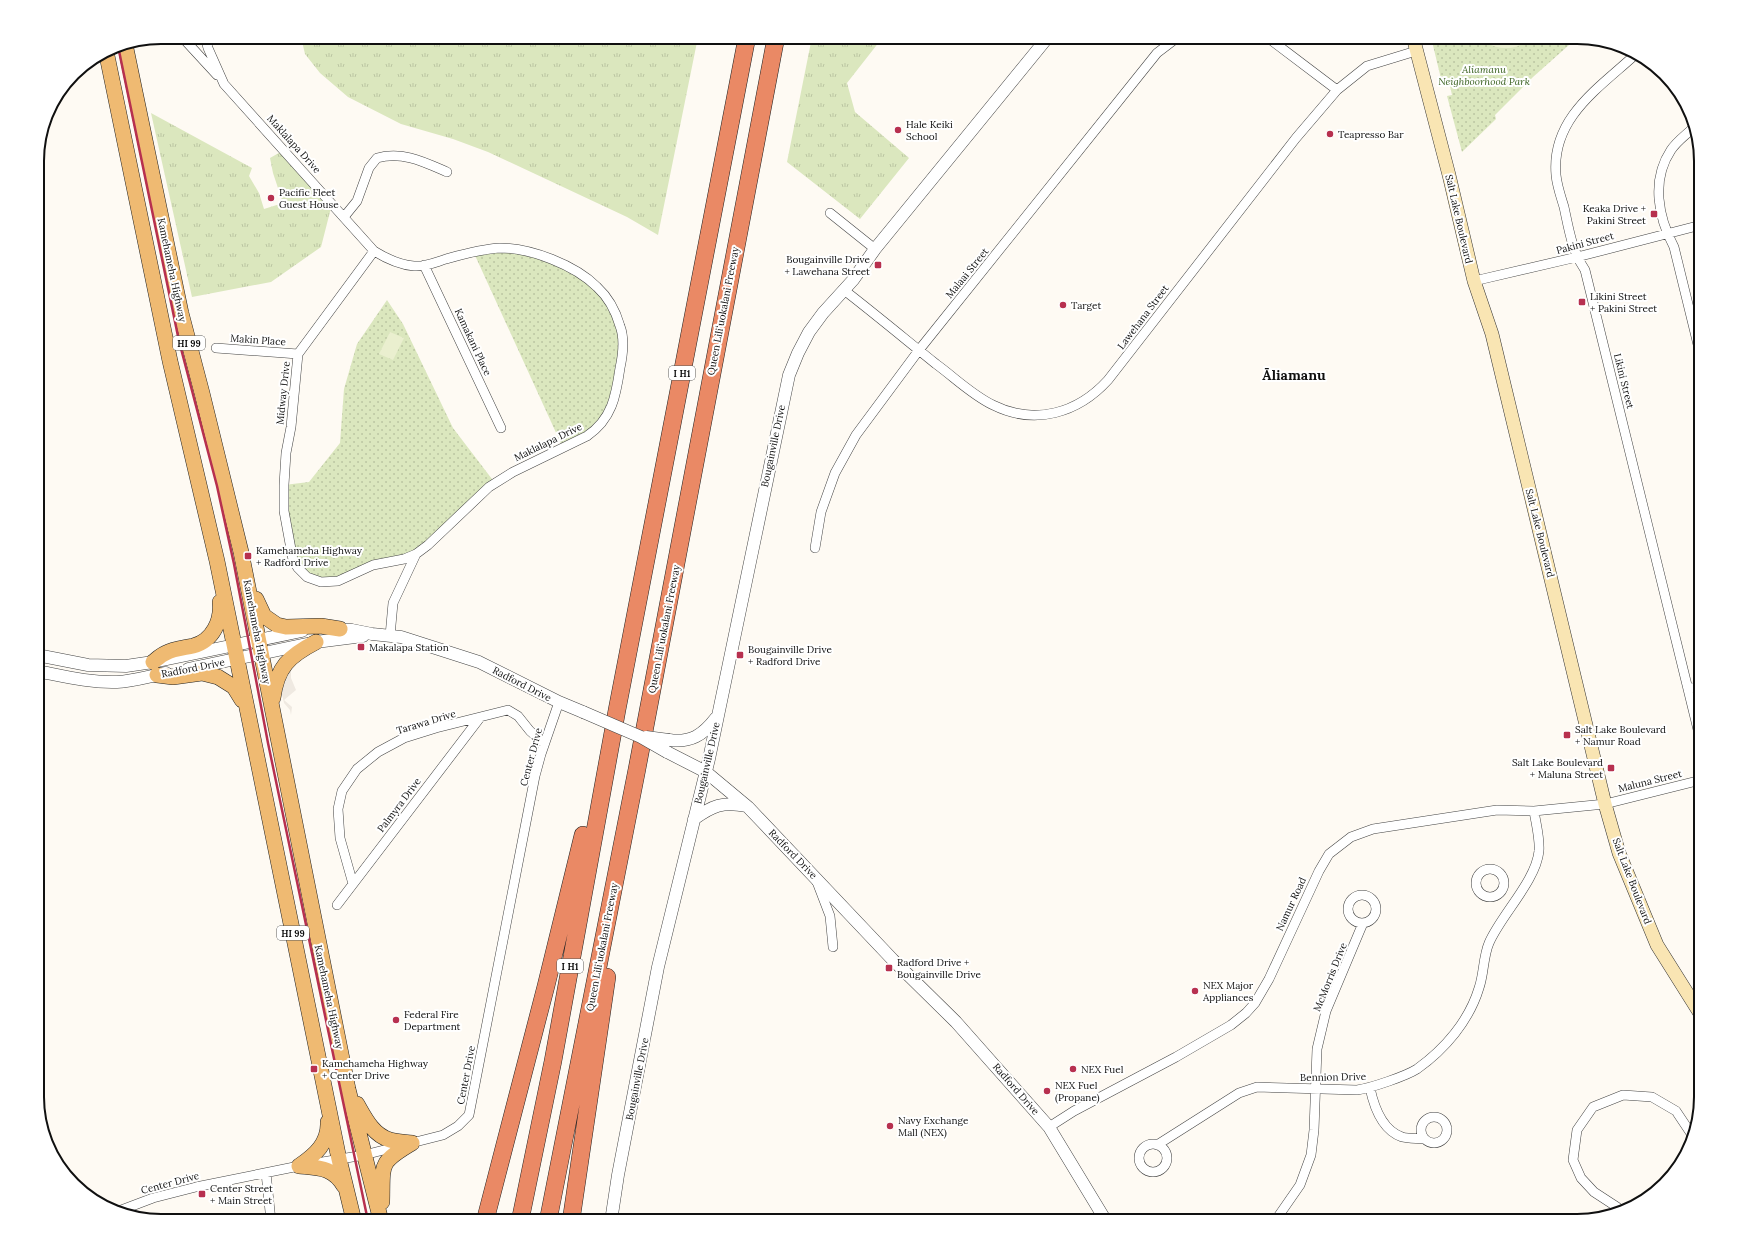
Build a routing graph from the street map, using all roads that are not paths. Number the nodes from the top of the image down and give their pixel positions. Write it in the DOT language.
graph roads {
  1 [pos="188,44"];
  2 [pos="207,44"];
  3 [pos="746,44"];
  4 [pos="775,44"];
  5 [pos="1042,44"];
  6 [pos="1169,44"];
  7 [pos="1276,44"];
  8 [pos="1414,44"];
  9 [pos="126,49"];
  10 [pos="1416,51"];
  11 [pos="107,57"];
  12 [pos="1632,58"];
  13 [pos="224,84"];
  14 [pos="1337,90"];
  15 [pos="1690,131"];
  16 [pos="447,172"];
  17 [pos="830,213"];
  18 [pos="344,217"];
  19 [pos="1694,227"];
  20 [pos="1666,233"];
  21 [pos="875,249"];
  22 [pos="374,252"];
  23 [pos="1576,257"];
  24 [pos="424,265"];
  25 [pos="1474,281"];
  26 [pos="844,290"];
  27 [pos="1694,329"];
  28 [pos="216,348"];
  29 [pos="919,350"];
  30 [pos="298,354"];
  31 [pos="501,428"];
  32 [pos="815,548"];
  33 [pos="241,552"];
  34 [pos="416,554"];
  35 [pos="293,560"];
  36 [pos="217,561"];
  37 [pos="340,629"];
  38 [pos="372,634"];
  39 [pos="390,636"];
  40 [pos="316,642"];
  41 [pos="260,647"];
  42 [pos="235,652"];
  43 [pos="44,656"];
  44 [pos="155,668"];
  45 [pos="44,671"];
  46 [pos="1694,688"];
  47 [pos="1688,689"];
  48 [pos="559,702"];
  49 [pos="247,708"];
  50 [pos="617,710"];
  51 [pos="272,711"];
  52 [pos="1694,713"];
  53 [pos="718,715"];
  54 [pos="478,719"];
  55 [pos="544,743"];
  56 [pos="668,746"];
  57 [pos="637,769"];
  58 [pos="706,772"];
  59 [pos="1694,782"];
  60 [pos="1605,804"];
  61 [pos="748,807"];
  62 [pos="1534,811"];
  63 [pos="694,819"];
  64 [pos="814,875"];
  65 [pos="352,884"];
  66 [pos="1503,891"];
  67 [pos="1516,899"];
  68 [pos="336,906"];
  69 [pos="1363,923"];
  70 [pos="833,947"];
  71 [pos="1694,1005"];
  72 [pos="1370,1088"];
  73 [pos="348,1089"];
  74 [pos="1314,1089"];
  75 [pos="327,1097"];
  76 [pos="1049,1127"];
  77 [pos="1689,1131"];
  78 [pos="1425,1139"];
  79 [pos="412,1142"];
  80 [pos="1157,1145"];
  81 [pos="364,1155"];
  82 [pos="339,1159"];
  83 [pos="299,1166"];
  84 [pos="266,1172"];
  85 [pos="346,1188"];
  86 [pos="1617,1207"];
  87 [pos="125,1209"];
  88 [pos="271,1209"];
  89 [pos="270,1214"];
  90 [pos="271,1214"];
  91 [pos="351,1214"];
  92 [pos="379,1214"];
  93 [pos="381,1214"];
  94 [pos="487,1214"];
  95 [pos="521,1214"];
  96 [pos="549,1214"];
  97 [pos="572,1214"];
  98 [pos="612,1214"];
  99 [pos="1102,1214"];
  100 [pos="1280,1214"];
  1 -- 13 [label="street"];
  2 -- 13 [label="street, Maklalapa Drive"];
  3 -- 50 [label="highway, I H1"];
  4 -- 57 [label="highway, Queen Liliʻuokalani Freeway / I H1"];
  5 -- 21 [label="street, Bougainville Drive"];
  6 -- 29 [label="street, Malaai Street"];
  7 -- 14 [label="street"];
  8 -- 10 [label="main road, Salt Lake Boulevard"];
  9 -- 33 [label="main road, Kamehameha Highway / HI 99"];
  10 -- 14 [label="street, Lawehana Street"];
  10 -- 25 [label="main road, Salt Lake Boulevard"];
  11 -- 36 [label="main road, Kamehameha Highway / HI 99"];
  12 -- 23 [label="street, Likini Street"];
  13 -- 18 [label="street, Maklalapa Drive"];
  14 -- 29 [label="street, Lawehana Street"];
  15 -- 20 [label="street"];
  16 -- 18 [label="street"];
  17 -- 21 [label="street"];
  18 -- 22 [label="street, Maklalapa Drive"];
  19 -- 20 [label="street, Pakini Street"];
  20 -- 23 [label="street, Pakini Street"];
  20 -- 27 [label="street"];
  21 -- 26 [label="street, Bougainville Drive"];
  22 -- 24 [label="street, Maklalapa Drive"];
  22 -- 30 [label="street, Midway Drive"];
  23 -- 25 [label="street, Pakini Street"];
  23 -- 47 [label="street, Likini Street"];
  24 -- 31 [label="street, Kamakani Place"];
  24 -- 34 [label="street, Maklalapa Drive"];
  25 -- 60 [label="main road, Salt Lake Boulevard"];
  26 -- 29 [label="street, Lawehana Street"];
  26 -- 53 [label="street, Bougainville Drive"];
  28 -- 30 [label="street, Makin Place"];
  29 -- 32 [label="street, Malaai Street"];
  30 -- 35 [label="street, Midway Drive"];
  33 -- 37 [label="main road"];
  33 -- 41 [label="main road, Kamehameha Highway / HI 99"];
  34 -- 35 [label="street, Maklalapa Drive"];
  34 -- 39 [label="street"];
  36 -- 42 [label="main road, Kamehameha Highway / HI 99"];
  36 -- 44 [label="main road"];
  37 -- 38 [label="street, Radford Drive"];
  37 -- 41 [label="street, Radford Drive"];
  38 -- 39 [label="street, Radford Drive"];
  38 -- 40 [label="street, Radford Drive"];
  39 -- 48 [label="street, Radford Drive"];
  40 -- 41 [label="street, Radford Drive"];
  40 -- 51 [label="main road"];
  41 -- 42 [label="street, Radford Drive"];
  41 -- 51 [label="main road, Kamehameha Highway / HI 99"];
  42 -- 44 [label="street, Radford Drive"];
  42 -- 49 [label="main road, Kamehameha Highway / HI 99"];
  43 -- 44 [label="street, Radford Drive"];
  44 -- 45 [label="street, Radford Drive"];
  44 -- 49 [label="main road"];
  46 -- 47 [label="street"];
  47 -- 52 [label="street, Likini Street"];
  48 -- 55 [label="street, Center Drive"];
  48 -- 56 [label="street, Radford Drive, bridge"];
  49 -- 75 [label="main road, Kamehameha Highway / HI 99"];
  50 -- 94 [label="highway"];
  50 -- 95 [label="highway, I H1"];
  51 -- 73 [label="main road, Kamehameha Highway / HI 99"];
  53 -- 56 [label="street"];
  53 -- 58 [label="street, Bougainville Drive"];
  54 -- 55 [label="street, Tarawa Drive"];
  54 -- 65 [label="street, Palmyra Drive"];
  54 -- 65 [label="street, Tarawa Drive"];
  55 -- 79 [label="street, Center Drive"];
  56 -- 58 [label="street, Radford Drive"];
  57 -- 96 [label="highway, Queen Liliʻuokalani Freeway / I H1"];
  57 -- 97 [label="highway"];
  58 -- 61 [label="street, Radford Drive"];
  58 -- 63 [label="street, Bougainville Drive"];
  59 -- 60 [label="street, Maluna Street"];
  60 -- 62 [label="street, Namur Road"];
  60 -- 71 [label="main road, Salt Lake Boulevard"];
  61 -- 63 [label="street"];
  61 -- 64 [label="street, Radford Drive"];
  62 -- 67 [label="street, Bennion Drive"];
  62 -- 76 [label="street, Namur Road"];
  63 -- 98 [label="street, Bougainville Drive"];
  64 -- 70 [label="street"];
  64 -- 76 [label="street, Radford Drive"];
  65 -- 68 [label="street, Palmyra Drive"];
  66 -- 67 [label="street"];
  67 -- 72 [label="street, Bennion Drive"];
  69 -- 74 [label="street, McMorris Drive"];
  72 -- 74 [label="street, Bennion Drive"];
  72 -- 78 [label="street"];
  73 -- 79 [label="main road"];
  73 -- 81 [label="main road, Kamehameha Highway / HI 99"];
  74 -- 80 [label="street, Bennion Drive"];
  74 -- 100 [label="street, McMorris Drive"];
  75 -- 82 [label="main road, Kamehameha Highway / HI 99"];
  75 -- 83 [label="main road"];
  76 -- 99 [label="street, Radford Drive"];
  77 -- 86 [label="street"];
  79 -- 81 [label="street, Center Drive"];
  79 -- 93 [label="main road"];
  81 -- 82 [label="street, Center Drive"];
  81 -- 92 [label="main road, Kamehameha Highway / HI 99"];
  82 -- 83 [label="street, Center Drive"];
  82 -- 85 [label="main road, Kamehameha Highway / HI 99"];
  83 -- 84 [label="street, Center Drive"];
  83 -- 85 [label="main road"];
  84 -- 87 [label="street, Center Drive"];
  84 -- 88 [label="street"];
  85 -- 91 [label="main road, Kamehameha Highway / HI 99"];
  88 -- 89 [label="street"];
  88 -- 90 [label="street"];
}
